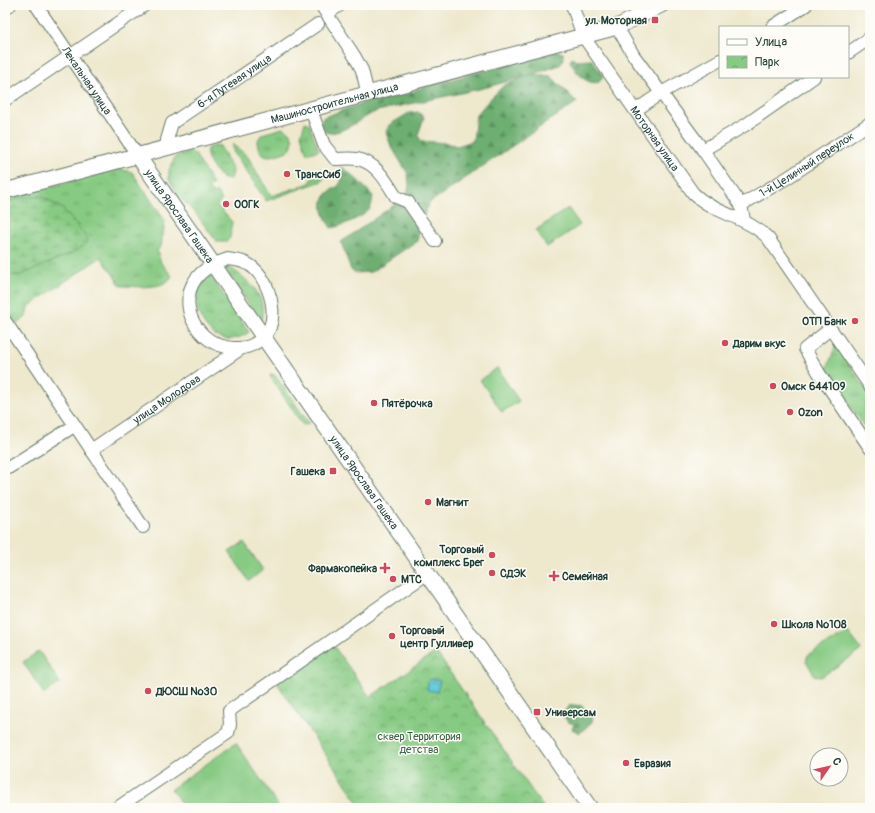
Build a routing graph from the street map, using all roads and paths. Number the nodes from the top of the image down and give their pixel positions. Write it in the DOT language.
graph roads {
  1 [pos="10,5"];
  2 [pos="36,5"];
  3 [pos="145,5"];
  4 [pos="340,5"];
  5 [pos="572,5"];
  6 [pos="661,5"];
  7 [pos="806,5"];
  8 [pos="5,8"];
  9 [pos="324,9"];
  10 [pos="318,24"];
  11 [pos="774,26"];
  12 [pos="617,27"];
  13 [pos="583,36"];
  14 [pos="870,38"];
  15 [pos="849,52"];
  16 [pos="71,55"];
  17 [pos="719,61"];
  18 [pos="813,78"];
  19 [pos="661,93"];
  20 [pos="368,95"];
  21 [pos="5,100"];
  22 [pos="311,110"];
  23 [pos="636,110"];
  24 [pos="870,123"];
  25 [pos="169,148"];
  26 [pos="703,150"];
  27 [pos="138,156"];
  28 [pos="5,192"];
  29 [pos="741,205"];
  30 [pos="744,220"];
  31 [pos="435,241"];
  32 [pos="214,264"];
  33 [pos="5,321"];
  34 [pos="830,329"];
  35 [pos="264,338"];
  36 [pos="242,348"];
  37 [pos="870,386"];
  38 [pos="74,426"];
  39 [pos="866,433"];
  40 [pos="870,448"];
  41 [pos="91,450"];
  42 [pos="5,470"];
  43 [pos="143,526"];
  44 [pos="428,573"];
  45 [pos="117,808"];
  46 [pos="590,808"];
  1 -- 8 [label="street"];
  2 -- 16 [label="street, Лекальная улица"];
  3 -- 16 [label="street"];
  4 -- 9 [label="street"];
  5 -- 13 [label="street, Моторная улица"];
  6 -- 12 [label="main road, Машиностроительная улица"];
  7 -- 11 [label="street"];
  9 -- 20 [label="street"];
  10 -- 25 [label="street, 6-я Путевая улица"];
  12 -- 13 [label="main road, Машиностроительная улица"];
  12 -- 19 [label="street"];
  13 -- 20 [label="main road, Машиностроительная улица"];
  13 -- 23 [label="street, Моторная улица"];
  14 -- 15 [label="street"];
  16 -- 21 [label="street"];
  16 -- 27 [label="street, Лекальная улица"];
  17 -- 19 [label="street"];
  18 -- 26 [label="street"];
  19 -- 23 [label="street"];
  19 -- 26 [label="street"];
  20 -- 22 [label="main road, Машиностроительная улица"];
  22 -- 25 [label="main road, Машиностроительная улица"];
  22 -- 31 [label="street"];
  23 -- 30 [label="street, Моторная улица"];
  24 -- 29 [label="street, 1-й Целинный переулок"];
  25 -- 27 [label="main road, Машиностроительная улица"];
  26 -- 29 [label="street"];
  27 -- 28 [label="main road, Машиностроительная улица"];
  27 -- 32 [label="main road, улица Ярослава Гашека"];
  29 -- 30 [label="street"];
  30 -- 34 [label="street, Моторная улица"];
  32 -- 35 [label="main road, улица Ярослава Гашека"];
  32 -- 35 [label="street"];
  32 -- 36 [label="street"];
  33 -- 38 [label="street"];
  34 -- 37 [label="street, Моторная улица"];
  34 -- 39 [label="street"];
  35 -- 36 [label="street, улица Молодова"];
  35 -- 44 [label="main road, улица Ярослава Гашека"];
  36 -- 41 [label="street, улица Молодова"];
  38 -- 41 [label="street"];
  38 -- 42 [label="street"];
  39 -- 40 [label="street"];
  41 -- 43 [label="street"];
  44 -- 45 [label="street"];
  44 -- 46 [label="main road, улица Ярослава Гашека"];
}
